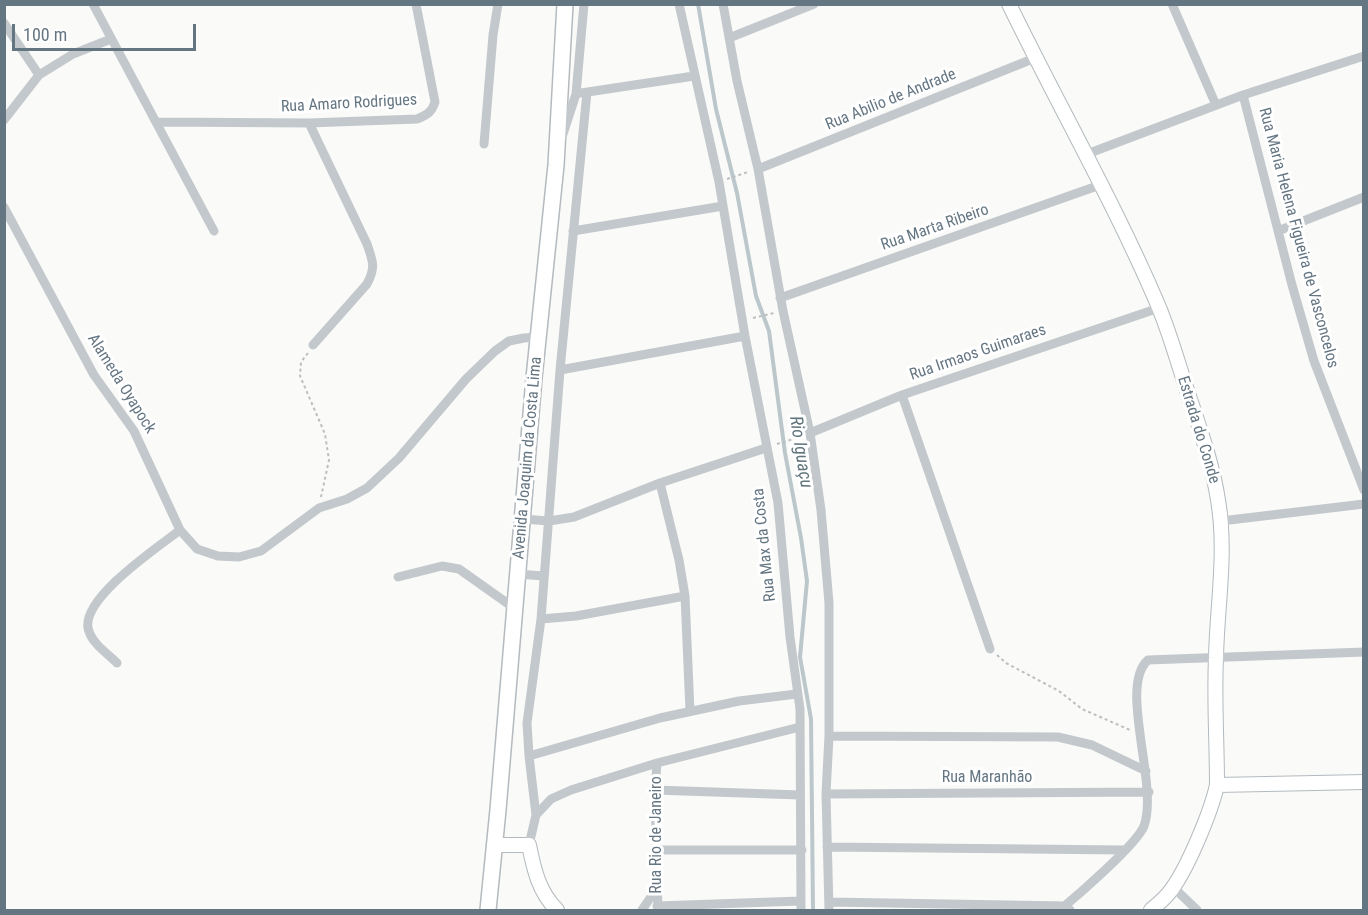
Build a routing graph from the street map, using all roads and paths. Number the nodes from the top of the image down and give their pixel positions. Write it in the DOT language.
graph roads {
  1 [pos="93,4"];
  2 [pos="416,4"];
  3 [pos="498,4"];
  4 [pos="565,4"];
  5 [pos="584,4"];
  6 [pos="679,4"];
  7 [pos="723,4"];
  8 [pos="814,4"];
  9 [pos="1009,4"];
  10 [pos="1172,4"];
  11 [pos="4,23"];
  12 [pos="729,38"];
  13 [pos="111,39"];
  14 [pos="1364,56"];
  15 [pos="1035,58"];
  16 [pos="39,75"];
  17 [pos="694,76"];
  18 [pos="587,92"];
  19 [pos="576,94"];
  20 [pos="1243,95"];
  21 [pos="1216,105"];
  22 [pos="4,120"];
  23 [pos="157,122"];
  24 [pos="309,123"];
  25 [pos="484,144"];
  26 [pos="557,147"];
  27 [pos="1087,154"];
  28 [pos="755,170"];
  29 [pos="725,180"];
  30 [pos="1100,185"];
  31 [pos="1364,197"];
  32 [pos="723,206"];
  33 [pos="4,207"];
  34 [pos="214,231"];
  35 [pos="573,231"];
  36 [pos="1278,231"];
  37 [pos="780,298"];
  38 [pos="1159,308"];
  39 [pos="777,313"];
  40 [pos="748,319"];
  41 [pos="745,336"];
  42 [pos="539,337"];
  43 [pos="313,345"];
  44 [pos="560,370"];
  45 [pos="902,394"];
  46 [pos="807,434"];
  47 [pos="769,447"];
  48 [pos="660,483"];
  49 [pos="1364,490"];
  50 [pos="1364,504"];
  51 [pos="319,508"];
  52 [pos="523,519"];
  53 [pos="549,521"];
  54 [pos="1221,521"];
  55 [pos="180,530"];
  56 [pos="518,574"];
  57 [pos="544,576"];
  58 [pos="398,577"];
  59 [pos="685,596"];
  60 [pos="514,608"];
  61 [pos="541,619"];
  62 [pos="990,649"];
  63 [pos="1364,652"];
  64 [pos="1216,658"];
  65 [pos="117,663"];
  66 [pos="797,694"];
  67 [pos="690,711"];
  68 [pos="800,727"];
  69 [pos="1141,735"];
  70 [pos="829,736"];
  71 [pos="529,756"];
  72 [pos="657,763"];
  73 [pos="1146,771"];
  74 [pos="1364,782"];
  75 [pos="1217,785"];
  76 [pos="655,789"];
  77 [pos="1149,792"];
  78 [pos="826,794"];
  79 [pos="800,795"];
  80 [pos="536,815"];
  81 [pos="494,845"];
  82 [pos="529,845"];
  83 [pos="827,847"];
  84 [pos="1125,849"];
  85 [pos="656,850"];
  86 [pos="802,850"];
  87 [pos="1173,887"];
  88 [pos="657,888"];
  89 [pos="801,906"];
  90 [pos="829,906"];
  91 [pos="658,908"];
  92 [pos="1065,909"];
  93 [pos="488,910"];
  94 [pos="557,910"];
  95 [pos="642,910"];
  96 [pos="1151,910"];
  97 [pos="1198,910"];
  1 -- 13 [label="street"];
  2 -- 24 [label="street, Rua Amaro Rodrigues"];
  3 -- 25 [label="street"];
  4 -- 26 [label="main road, Avenida Joaquim da Costa Lima"];
  5 -- 19 [label="street"];
  6 -- 17 [label="street, Rua Max da Costa"];
  7 -- 12 [label="street"];
  8 -- 12 [label="street"];
  9 -- 15 [label="street, Estrada do Conde"];
  10 -- 21 [label="street"];
  11 -- 16 [label="street"];
  12 -- 28 [label="street"];
  13 -- 16 [label="street"];
  13 -- 23 [label="street"];
  14 -- 20 [label="street"];
  15 -- 27 [label="street, Estrada do Conde"];
  15 -- 28 [label="street, Rua Abilio de Andrade"];
  16 -- 22 [label="street"];
  17 -- 18 [label="street"];
  17 -- 32 [label="street, Rua Max da Costa"];
  18 -- 19 [label="street"];
  18 -- 35 [label="street"];
  19 -- 26 [label="street"];
  20 -- 21 [label="street"];
  20 -- 36 [label="street, Rua Maria Helena Figueira de Vasconcelos"];
  21 -- 27 [label="street"];
  23 -- 24 [label="street, Rua Amaro Rodrigues"];
  23 -- 34 [label="street"];
  24 -- 43 [label="street"];
  26 -- 42 [label="main road, Avenida Joaquim da Costa Lima"];
  27 -- 30 [label="street, Estrada do Conde"];
  28 -- 29 [label="path"];
  28 -- 37 [label="street"];
  30 -- 37 [label="street, Rua Marta Ribeiro"];
  30 -- 38 [label="street, Estrada do Conde"];
  31 -- 36 [label="street"];
  32 -- 35 [label="street"];
  32 -- 41 [label="street, Rua Max da Costa"];
  33 -- 55 [label="street, Alameda Oyapock"];
  35 -- 44 [label="street"];
  36 -- 49 [label="street, Rua Maria Helena Figueira de Vasconcelos"];
  37 -- 46 [label="street"];
  38 -- 45 [label="street, Rua Irmaos Guimaraes"];
  38 -- 54 [label="street, Estrada do Conde"];
  39 -- 40 [label="path"];
  41 -- 44 [label="street"];
  41 -- 47 [label="street, Rua Max da Costa"];
  42 -- 51 [label="street, Alameda Oyapock"];
  42 -- 52 [label="main road, Avenida Joaquim da Costa Lima"];
  43 -- 51 [label="path"];
  44 -- 53 [label="street"];
  45 -- 46 [label="street, Rua Irmaos Guimaraes"];
  45 -- 62 [label="street"];
  46 -- 47 [label="path"];
  46 -- 70 [label="street"];
  47 -- 48 [label="street"];
  47 -- 66 [label="street, Rua Max da Costa"];
  48 -- 53 [label="street"];
  48 -- 59 [label="street"];
  50 -- 54 [label="street"];
  51 -- 55 [label="street, Alameda Oyapock"];
  52 -- 53 [label="street"];
  52 -- 56 [label="main road, Avenida Joaquim da Costa Lima"];
  53 -- 57 [label="street"];
  54 -- 64 [label="street, Estrada do Conde"];
  55 -- 65 [label="street"];
  56 -- 57 [label="street"];
  56 -- 60 [label="main road, Avenida Joaquim da Costa Lima"];
  57 -- 61 [label="street"];
  58 -- 60 [label="street"];
  59 -- 61 [label="street"];
  59 -- 67 [label="street"];
  60 -- 81 [label="main road, Avenida Joaquim da Costa Lima"];
  61 -- 71 [label="street"];
  62 -- 69 [label="path"];
  63 -- 64 [label="street"];
  64 -- 69 [label="street"];
  64 -- 75 [label="street, Estrada do Conde"];
  66 -- 67 [label="street"];
  66 -- 68 [label="street, Rua Max da Costa"];
  67 -- 71 [label="street"];
  68 -- 72 [label="street"];
  68 -- 79 [label="street, Rua Max da Costa"];
  69 -- 73 [label="street"];
  70 -- 73 [label="street"];
  70 -- 78 [label="street"];
  71 -- 80 [label="street"];
  72 -- 76 [label="street, Rua Rio de Janeiro"];
  72 -- 80 [label="street"];
  73 -- 77 [label="street"];
  74 -- 75 [label="street"];
  75 -- 87 [label="street, Estrada do Conde"];
  76 -- 79 [label="street"];
  76 -- 85 [label="street, Rua Rio de Janeiro"];
  77 -- 78 [label="street, Rua Maranhão"];
  77 -- 84 [label="street"];
  78 -- 83 [label="street"];
  79 -- 86 [label="street, Rua Max da Costa"];
  80 -- 82 [label="street"];
  81 -- 82 [label="street"];
  81 -- 93 [label="main road, Avenida Joaquim da Costa Lima"];
  82 -- 94 [label="street"];
  83 -- 84 [label="street"];
  83 -- 90 [label="street"];
  84 -- 92 [label="street"];
  85 -- 86 [label="street"];
  85 -- 88 [label="street, Rua Rio de Janeiro"];
  86 -- 89 [label="street, Rua Max da Costa"];
  87 -- 96 [label="street, Estrada do Conde"];
  87 -- 97 [label="street"];
  88 -- 91 [label="street, Rua Rio de Janeiro"];
  88 -- 95 [label="street"];
  89 -- 91 [label="street, Rua Rio de Janeiro"];
  90 -- 92 [label="street"];
}
